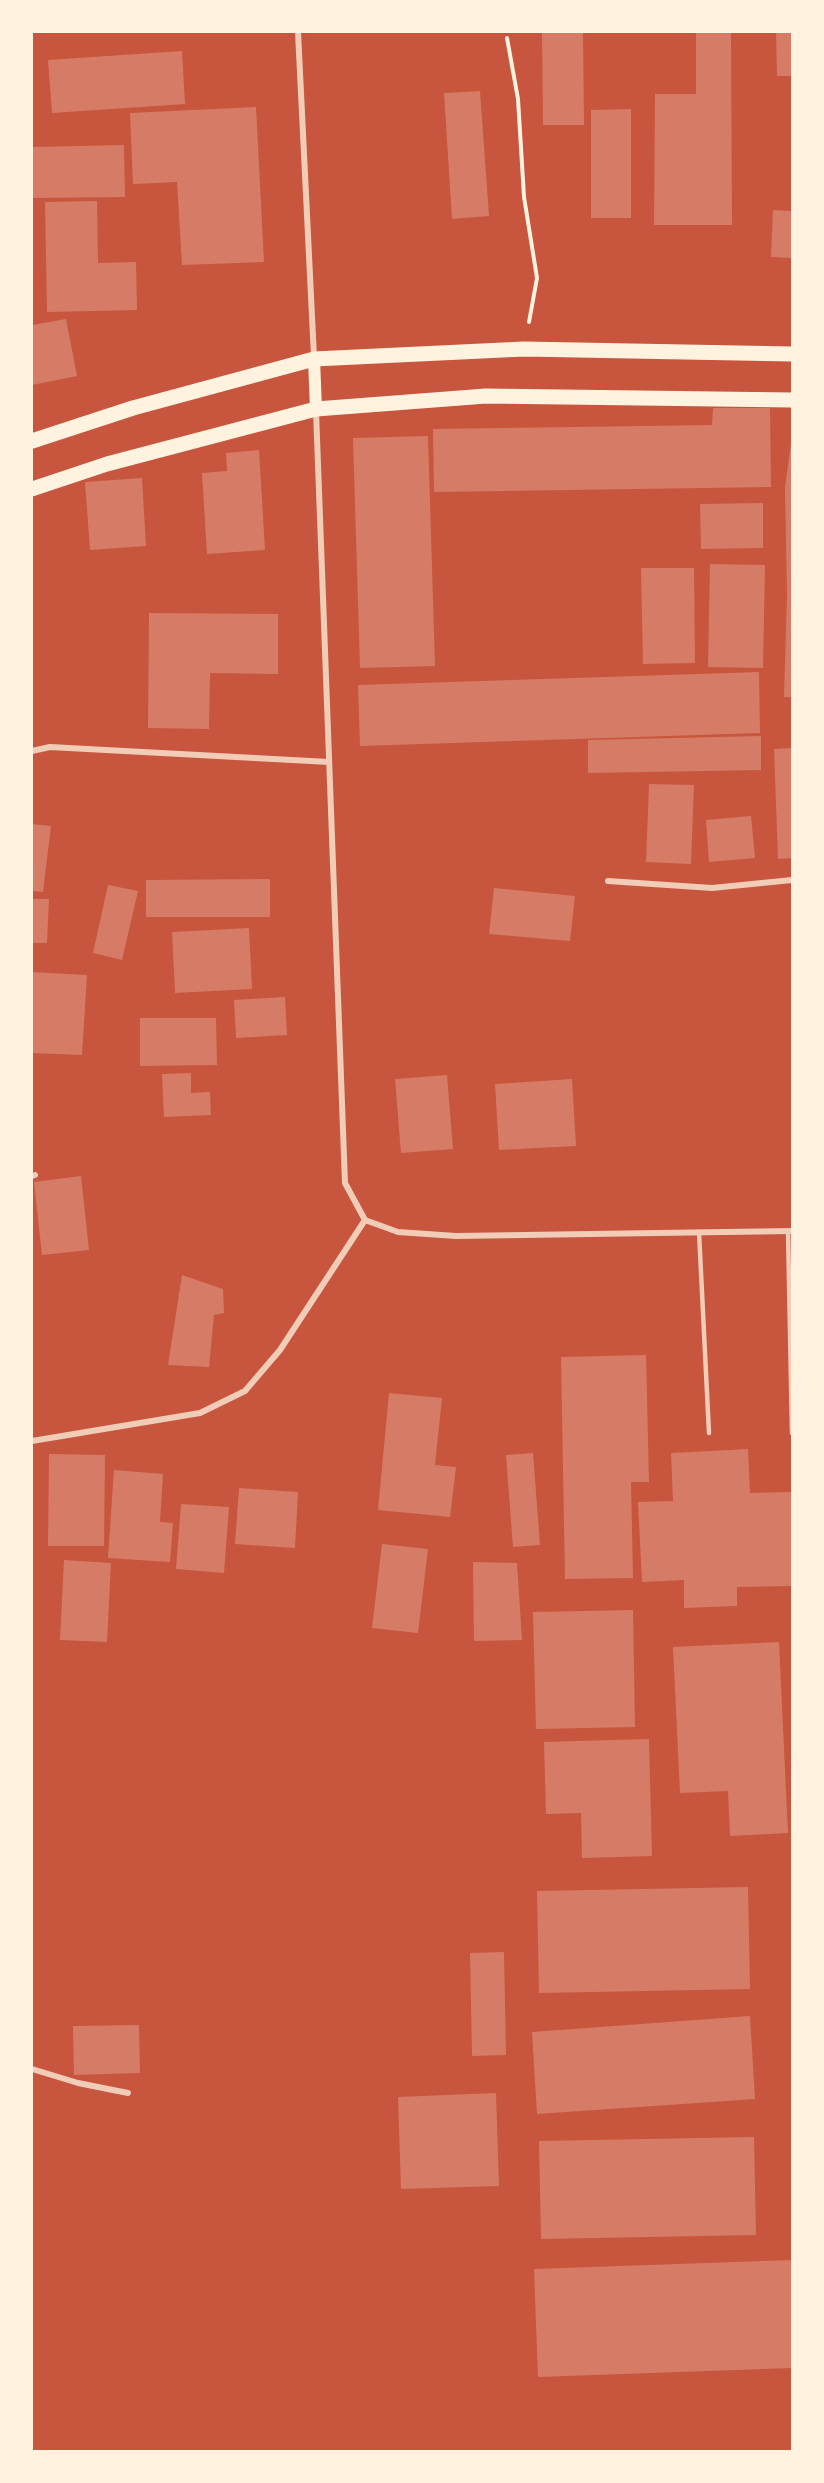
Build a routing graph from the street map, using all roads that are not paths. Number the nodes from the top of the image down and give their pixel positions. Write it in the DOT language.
graph roads {
  1 [pos="298,32"];
  2 [pos="792,354"];
  3 [pos="314,359"];
  4 [pos="792,400"];
  5 [pos="316,409"];
  6 [pos="32,441"];
  7 [pos="32,489"];
  8 [pos="32,751"];
  9 [pos="329,762"];
  10 [pos="792,880"];
  11 [pos="608,881"];
  12 [pos="365,1220"];
  13 [pos="790,1231"];
  14 [pos="699,1232"];
  15 [pos="709,1433"];
  16 [pos="792,1433"];
  17 [pos="32,1441"];
  18 [pos="32,2069"];
  19 [pos="128,2092"];
  1 -- 3 [label="street"];
  2 -- 3 [label="main road"];
  3 -- 5 [label="main road"];
  3 -- 6 [label="main road"];
  4 -- 5 [label="main road"];
  5 -- 7 [label="main road"];
  5 -- 9 [label="street"];
  8 -- 9 [label="street"];
  9 -- 12 [label="street"];
  10 -- 11 [label="street"];
  12 -- 14 [label="street"];
  12 -- 17 [label="street"];
  13 -- 14 [label="street"];
  13 -- 16 [label="lane"];
  14 -- 15 [label="lane"];
  18 -- 19 [label="street"];
}
